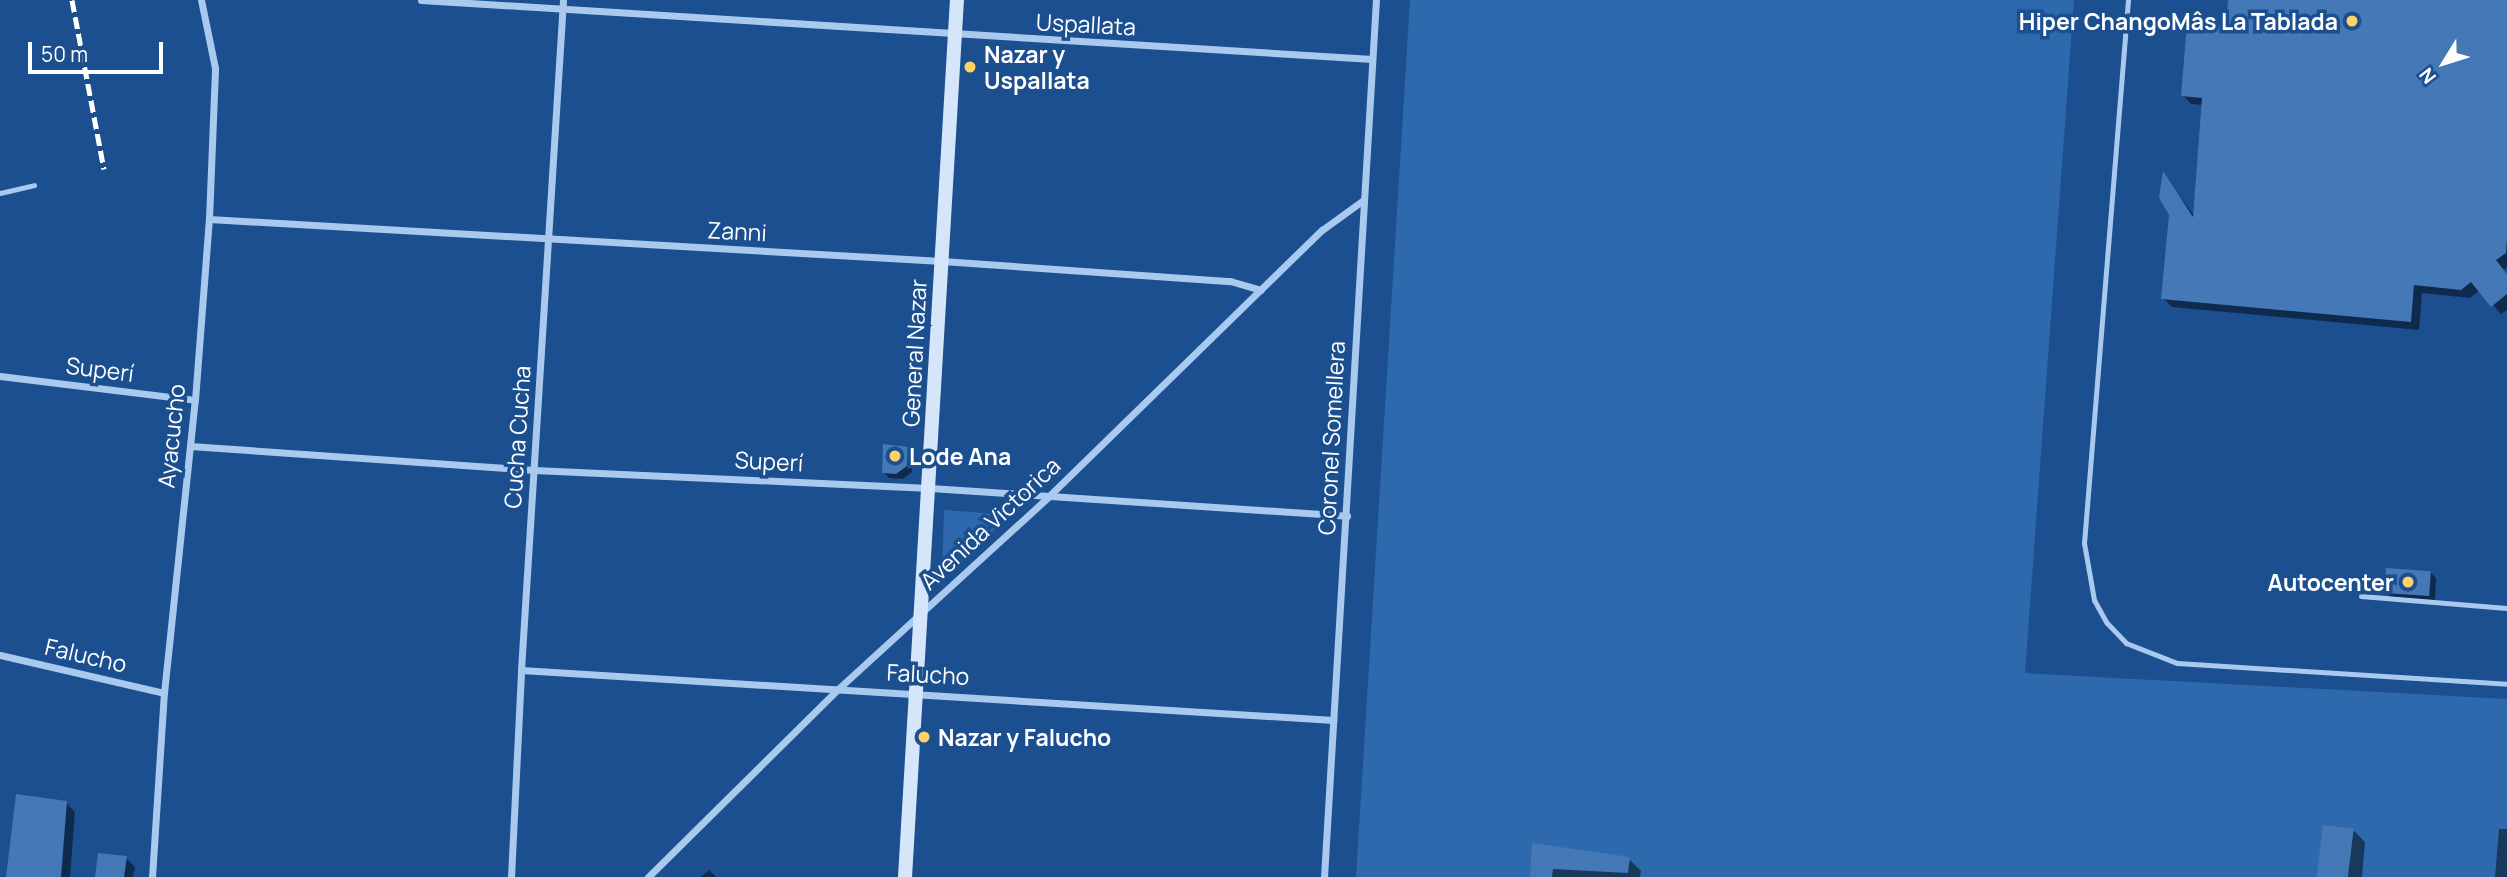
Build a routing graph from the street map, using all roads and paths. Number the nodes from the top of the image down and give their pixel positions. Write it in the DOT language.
graph roads {
  1 [pos="201,0"];
  2 [pos="421,0"];
  3 [pos="563,0"];
  4 [pos="957,0"];
  5 [pos="1376,0"];
  6 [pos="2128,0"];
  7 [pos="562,9"];
  8 [pos="954,35"];
  9 [pos="1372,60"];
  10 [pos="34,185"];
  11 [pos="0,193"];
  12 [pos="1362,201"];
  13 [pos="209,219"];
  14 [pos="550,240"];
  15 [pos="942,261"];
  16 [pos="1261,290"];
  17 [pos="0,376"];
  18 [pos="195,400"];
  19 [pos="190,446"];
  20 [pos="534,470"];
  21 [pos="930,488"];
  22 [pos="1049,496"];
  23 [pos="1347,516"];
  24 [pos="2361,596"];
  25 [pos="2507,608"];
  26 [pos="922,614"];
  27 [pos="0,655"];
  28 [pos="521,670"];
  29 [pos="2507,684"];
  30 [pos="838,689"];
  31 [pos="915,692"];
  32 [pos="164,693"];
  33 [pos="1333,720"];
  34 [pos="152,877"];
  35 [pos="511,877"];
  36 [pos="648,877"];
  37 [pos="905,877"];
  38 [pos="1324,877"];
  1 -- 13 [label="street, Ayacucho"];
  2 -- 7 [label="street, Uspallata"];
  3 -- 7 [label="street, Cucha Cucha"];
  4 -- 8 [label="street, General Nazar"];
  5 -- 9 [label="street, Coronel Somellera"];
  6 -- 29 [label="lane"];
  7 -- 8 [label="street, Uspallata"];
  7 -- 14 [label="street, Cucha Cucha"];
  8 -- 9 [label="street, Uspallata"];
  8 -- 15 [label="street, General Nazar"];
  9 -- 12 [label="street, Coronel Somellera"];
  10 -- 11 [label="lane"];
  12 -- 16 [label="street, Avenida Victorica"];
  12 -- 23 [label="street, Coronel Somellera"];
  13 -- 14 [label="street, Zanni"];
  13 -- 18 [label="street, Ayacucho"];
  14 -- 15 [label="street, Zanni"];
  14 -- 20 [label="street, Cucha Cucha"];
  15 -- 16 [label="street, Zanni"];
  15 -- 21 [label="street, General Nazar"];
  16 -- 22 [label="street, Avenida Victorica"];
  17 -- 18 [label="street, Superí"];
  18 -- 19 [label="street, Ayacucho"];
  19 -- 20 [label="street, Superí"];
  19 -- 32 [label="street, Ayacucho"];
  20 -- 21 [label="street, Superí"];
  20 -- 28 [label="street, Cucha Cucha"];
  21 -- 22 [label="street, Superí"];
  21 -- 26 [label="street, General Nazar"];
  22 -- 23 [label="street, Superí"];
  22 -- 26 [label="street, Avenida Victorica"];
  23 -- 33 [label="street, Coronel Somellera"];
  24 -- 25 [label="lane"];
  26 -- 30 [label="street, Avenida Victorica"];
  26 -- 31 [label="street, General Nazar"];
  27 -- 32 [label="street, Falucho"];
  28 -- 30 [label="street, Falucho"];
  28 -- 35 [label="street, Cucha Cucha"];
  30 -- 31 [label="street, Falucho"];
  30 -- 36 [label="street, Avenida Victorica"];
  31 -- 33 [label="street, Falucho"];
  31 -- 37 [label="street, General Nazar"];
  32 -- 34 [label="street, Ayacucho"];
  33 -- 38 [label="street, Coronel Somellera"];
}
